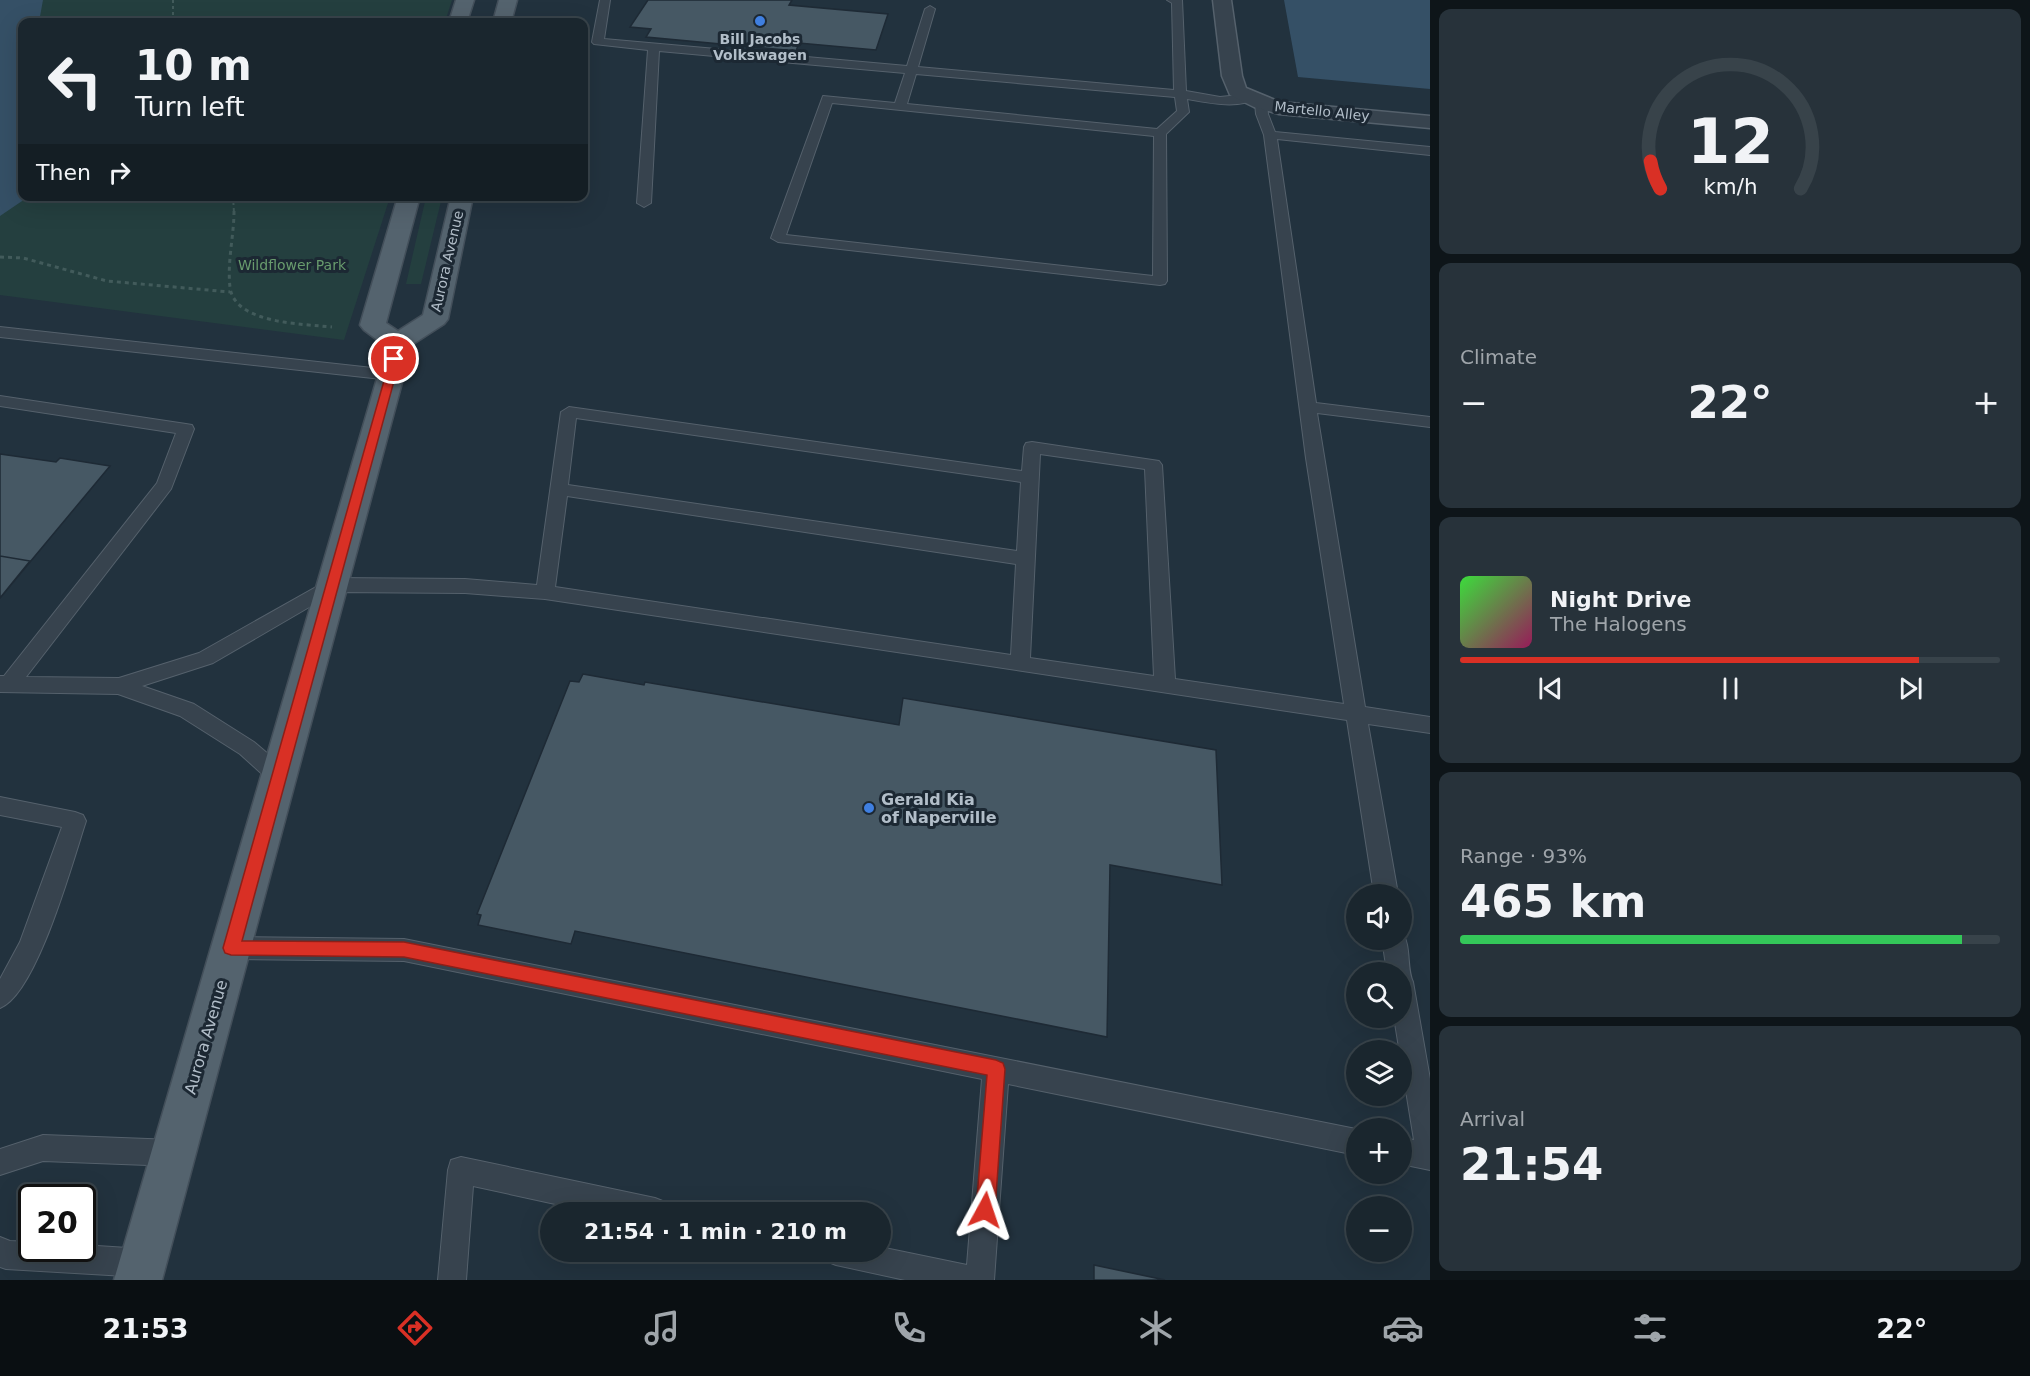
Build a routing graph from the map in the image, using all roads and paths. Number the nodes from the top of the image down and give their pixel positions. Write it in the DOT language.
graph roads {
  1 [pos="173,0"];
  2 [pos="465,0"];
  3 [pos="508,0"];
  4 [pos="605,0"];
  5 [pos="1172,0"];
  6 [pos="1222,0"];
  7 [pos="930,9"];
  8 [pos="173,18"];
  9 [pos="459,18"];
  10 [pos="503,18"];
  11 [pos="654,47"];
  12 [pos="911,70"];
  13 [pos="1180,94"];
  14 [pos="1255,100"];
  15 [pos="900,107"];
  16 [pos="1430,122"];
  17 [pos="1160,133"];
  18 [pos="1270,135"];
  19 [pos="1430,151"];
  20 [pos="233,201"];
  21 [pos="408,201"];
  22 [pos="461,201"];
  23 [pos="644,203"];
  24 [pos="0,257"];
  25 [pos="230,292"];
  26 [pos="332,327"];
  27 [pos="8,333"];
  28 [pos="398,342"];
  29 [pos="0,348"];
  30 [pos="391,375"];
  31 [pos="0,401"];
  32 [pos="1308,407"];
  33 [pos="1430,422"];
  34 [pos="1030,478"];
  35 [pos="559,489"];
  36 [pos="1026,559"];
  37 [pos="332,585"];
  38 [pos="545,592"];
  39 [pos="1020,664"];
  40 [pos="4,684"];
  41 [pos="120,686"];
  42 [pos="1165,686"];
  43 [pos="1357,714"];
  44 [pos="1430,726"];
  45 [pos="279,776"];
  46 [pos="0,806"];
  47 [pos="1384,884"];
  48 [pos="231,948"];
  49 [pos="0,997"];
  50 [pos="1409,1028"];
  51 [pos="996,1069"];
  52 [pos="1346,1140"];
  53 [pos="174,1152"];
  54 [pos="1412,1153"];
  55 [pos="1430,1156"];
  56 [pos="0,1162"];
  57 [pos="609,1202"];
  58 [pos="0,1251"];
  59 [pos="887,1262"];
  60 [pos="141,1271"];
  61 [pos="452,1280"];
  62 [pos="970,1280"];
  63 [pos="980,1280"];
  1 -- 8 [label="path"];
  2 -- 9 [label="main road"];
  3 -- 10 [label="main road"];
  4 -- 11 [label="lane"];
  5 -- 13 [label="lane"];
  6 -- 14 [label="street"];
  7 -- 12 [label="lane"];
  11 -- 12 [label="lane"];
  11 -- 23 [label="lane"];
  12 -- 13 [label="lane"];
  12 -- 15 [label="lane"];
  13 -- 14 [label="lane"];
  13 -- 17 [label="lane"];
  14 -- 16 [label="street, Martello Alley"];
  14 -- 18 [label="lane"];
  15 -- 17 [label="lane"];
  15 -- 17 [label="lane"];
  18 -- 19 [label="lane"];
  18 -- 32 [label="lane"];
  20 -- 25 [label="path"];
  21 -- 28 [label="main road"];
  22 -- 28 [label="main road, Aurora Avenue"];
  24 -- 25 [label="path"];
  25 -- 26 [label="path"];
  27 -- 29 [label="lane"];
  27 -- 30 [label="lane"];
  28 -- 30 [label="main road, Aurora Avenue"];
  30 -- 37 [label="main road, Aurora Avenue"];
  31 -- 40 [label="lane"];
  32 -- 33 [label="lane"];
  32 -- 43 [label="lane"];
  34 -- 35 [label="lane"];
  34 -- 36 [label="lane"];
  34 -- 42 [label="lane"];
  35 -- 36 [label="lane"];
  35 -- 38 [label="lane"];
  36 -- 39 [label="lane"];
  37 -- 38 [label="lane"];
  37 -- 41 [label="lane"];
  37 -- 45 [label="main road, Aurora Avenue"];
  38 -- 39 [label="lane"];
  39 -- 42 [label="lane"];
  40 -- 41 [label="lane"];
  41 -- 45 [label="lane"];
  42 -- 43 [label="lane"];
  43 -- 44 [label="lane"];
  43 -- 47 [label="lane"];
  45 -- 48 [label="main road, Aurora Avenue"];
  46 -- 49 [label="lane"];
  48 -- 51 [label="lane"];
  48 -- 53 [label="main road, Aurora Avenue"];
  50 -- 55 [label="lane"];
  51 -- 52 [label="lane"];
  51 -- 63 [label="lane"];
  53 -- 56 [label="lane"];
  53 -- 60 [label="main road, Aurora Avenue"];
  54 -- 55 [label="lane"];
  57 -- 61 [label="lane"];
  58 -- 60 [label="lane"];
  59 -- 62 [label="lane"];
}
